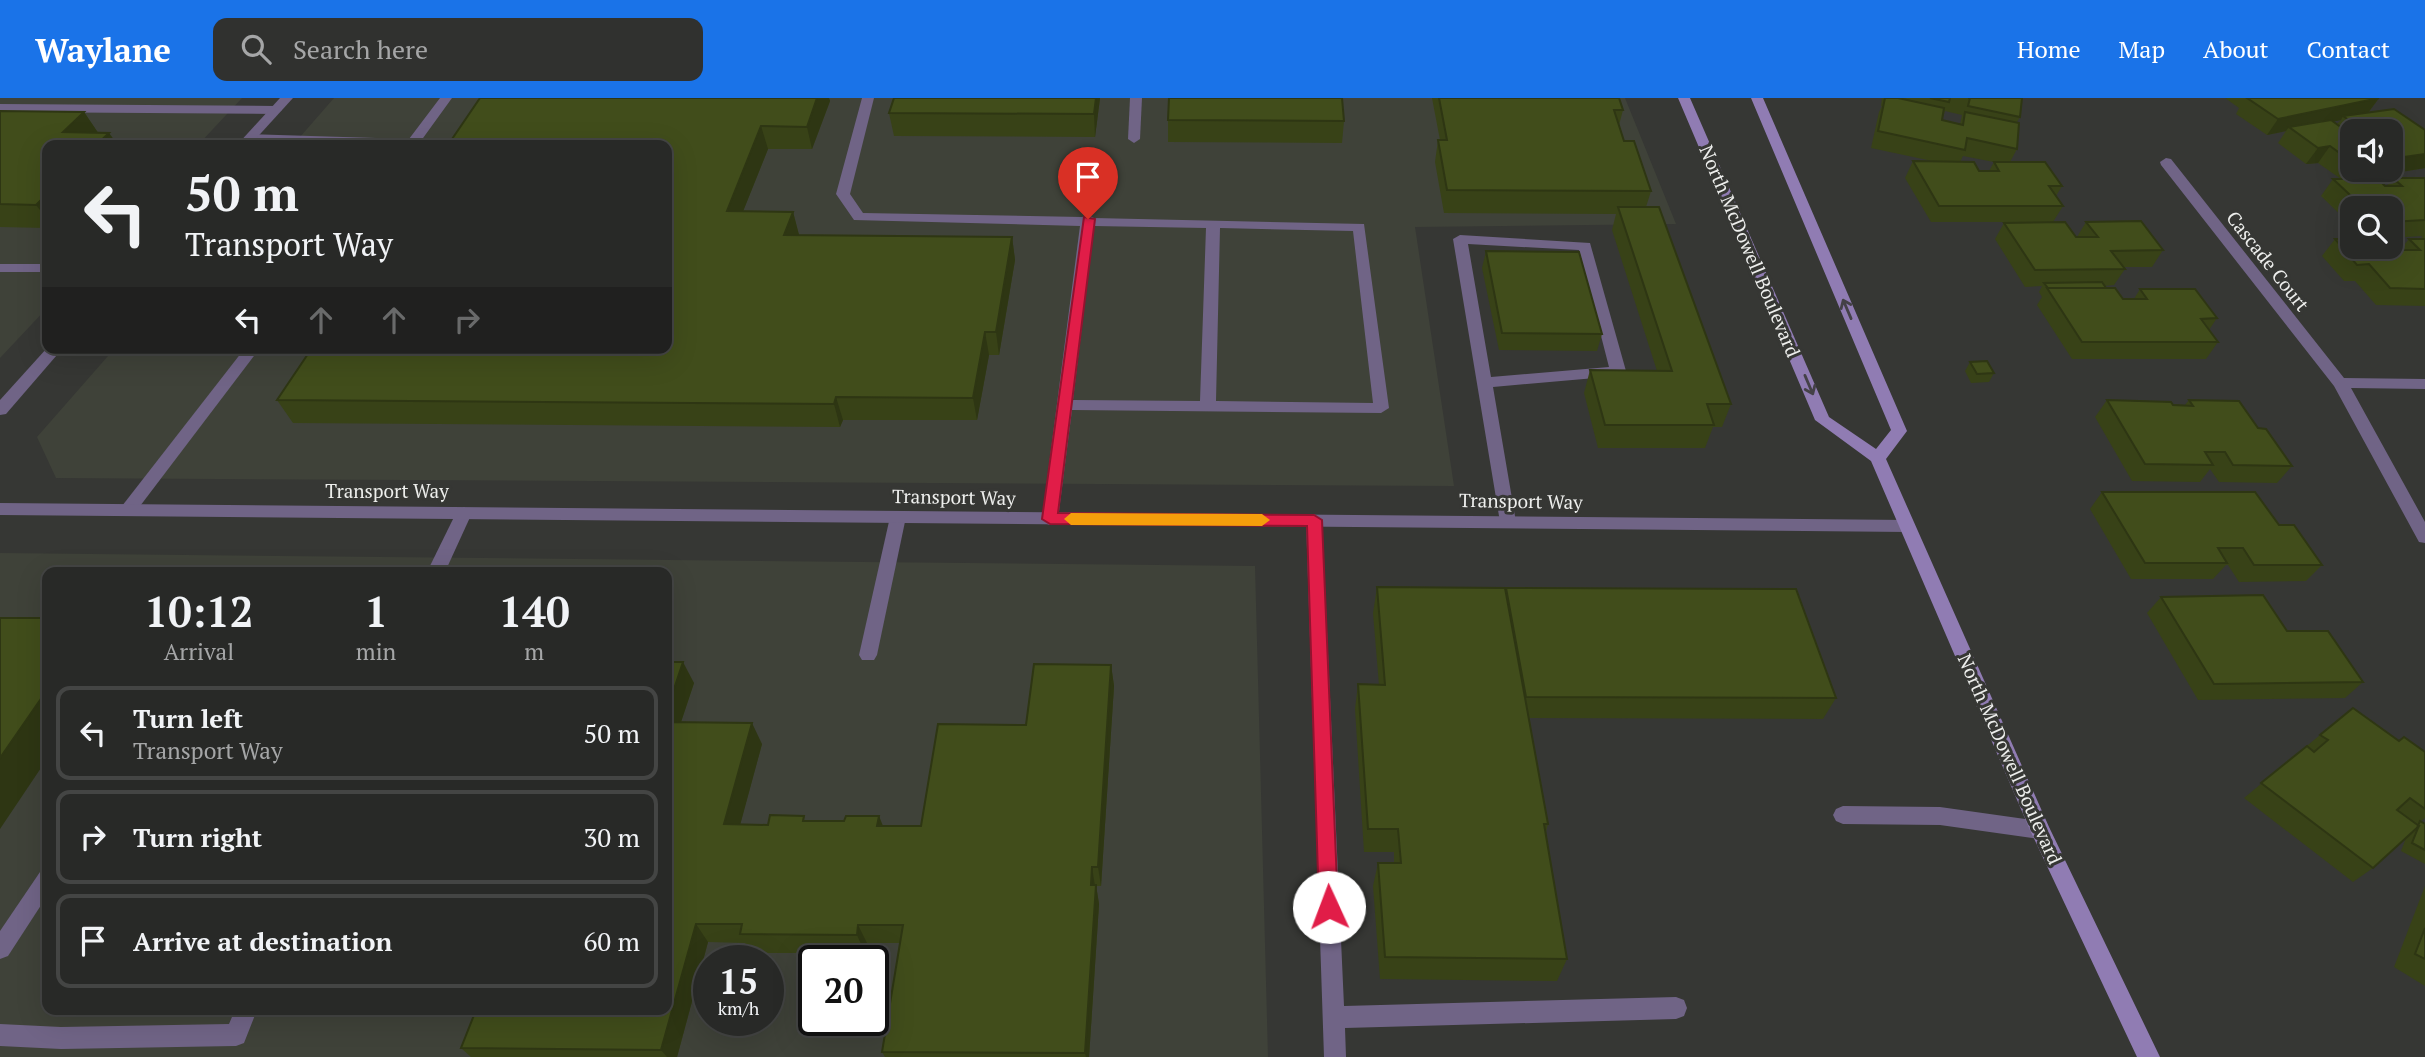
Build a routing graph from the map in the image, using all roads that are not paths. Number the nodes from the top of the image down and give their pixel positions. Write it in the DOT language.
graph roads {
  1 [pos="287,98"];
  2 [pos="446,98"];
  3 [pos="869,98"];
  4 [pos="1136,98"];
  5 [pos="1684,98"];
  6 [pos="1757,98"];
  7 [pos="0,108"];
  8 [pos="276,110"];
  9 [pos="1133,139"];
  10 [pos="248,140"];
  11 [pos="415,140"];
  12 [pos="2166,162"];
  13 [pos="1088,219"];
  14 [pos="1213,223"];
  15 [pos="0,268"];
  16 [pos="42,268"];
  17 [pos="51,354"];
  18 [pos="248,354"];
  19 [pos="1485,383"];
  20 [pos="2340,383"];
  21 [pos="2425,384"];
  22 [pos="1065,405"];
  23 [pos="1208,406"];
  24 [pos="0,410"];
  25 [pos="1878,458"];
  26 [pos="0,509"];
  27 [pos="128,510"];
  28 [pos="464,513"];
  29 [pos="898,517"];
  30 [pos="1050,519"];
  31 [pos="1314,520"];
  32 [pos="1508,522"];
  33 [pos="1908,527"];
  34 [pos="2425,537"];
  35 [pos="438,567"];
  36 [pos="868,655"];
  37 [pos="1843,815"];
  38 [pos="2040,830"];
  39 [pos="42,886"];
  40 [pos="0,949"];
  41 [pos="1675,1008"];
  42 [pos="244,1015"];
  43 [pos="1333,1017"];
  44 [pos="0,1035"];
  45 [pos="1335,1057"];
  46 [pos="2149,1057"];
  1 -- 8 [label="street"];
  2 -- 11 [label="street"];
  3 -- 13 [label="street"];
  4 -- 9 [label="street"];
  5 -- 25 [label="main road, North McDowell Boulevard, one-way"];
  25 -- 6 [label="main road, one-way"];
  7 -- 8 [label="street"];
  8 -- 10 [label="street"];
  12 -- 20 [label="street, Cascade Court"];
  13 -- 14 [label="street"];
  13 -- 22 [label="street"];
  14 -- 23 [label="street"];
  14 -- 23 [label="street"];
  15 -- 16 [label="street"];
  17 -- 24 [label="street"];
  18 -- 27 [label="street"];
  19 -- 19 [label="street"];
  19 -- 32 [label="street"];
  20 -- 21 [label="street"];
  20 -- 34 [label="street, Cascade Court"];
  22 -- 23 [label="street"];
  22 -- 30 [label="street"];
  25 -- 33 [label="main road, North McDowell Boulevard"];
  26 -- 27 [label="street, Transport Way"];
  27 -- 28 [label="street, Transport Way"];
  28 -- 29 [label="street, Transport Way"];
  28 -- 35 [label="street"];
  29 -- 30 [label="street, Transport Way"];
  29 -- 36 [label="street"];
  30 -- 31 [label="street, Transport Way"];
  31 -- 32 [label="street, Transport Way"];
  31 -- 43 [label="street"];
  32 -- 33 [label="street, Transport Way"];
  33 -- 38 [label="main road, North McDowell Boulevard"];
  37 -- 38 [label="street"];
  38 -- 46 [label="main road, North McDowell Boulevard"];
  39 -- 40 [label="street"];
  41 -- 43 [label="street"];
  42 -- 44 [label="street"];
  43 -- 45 [label="street"];
}
